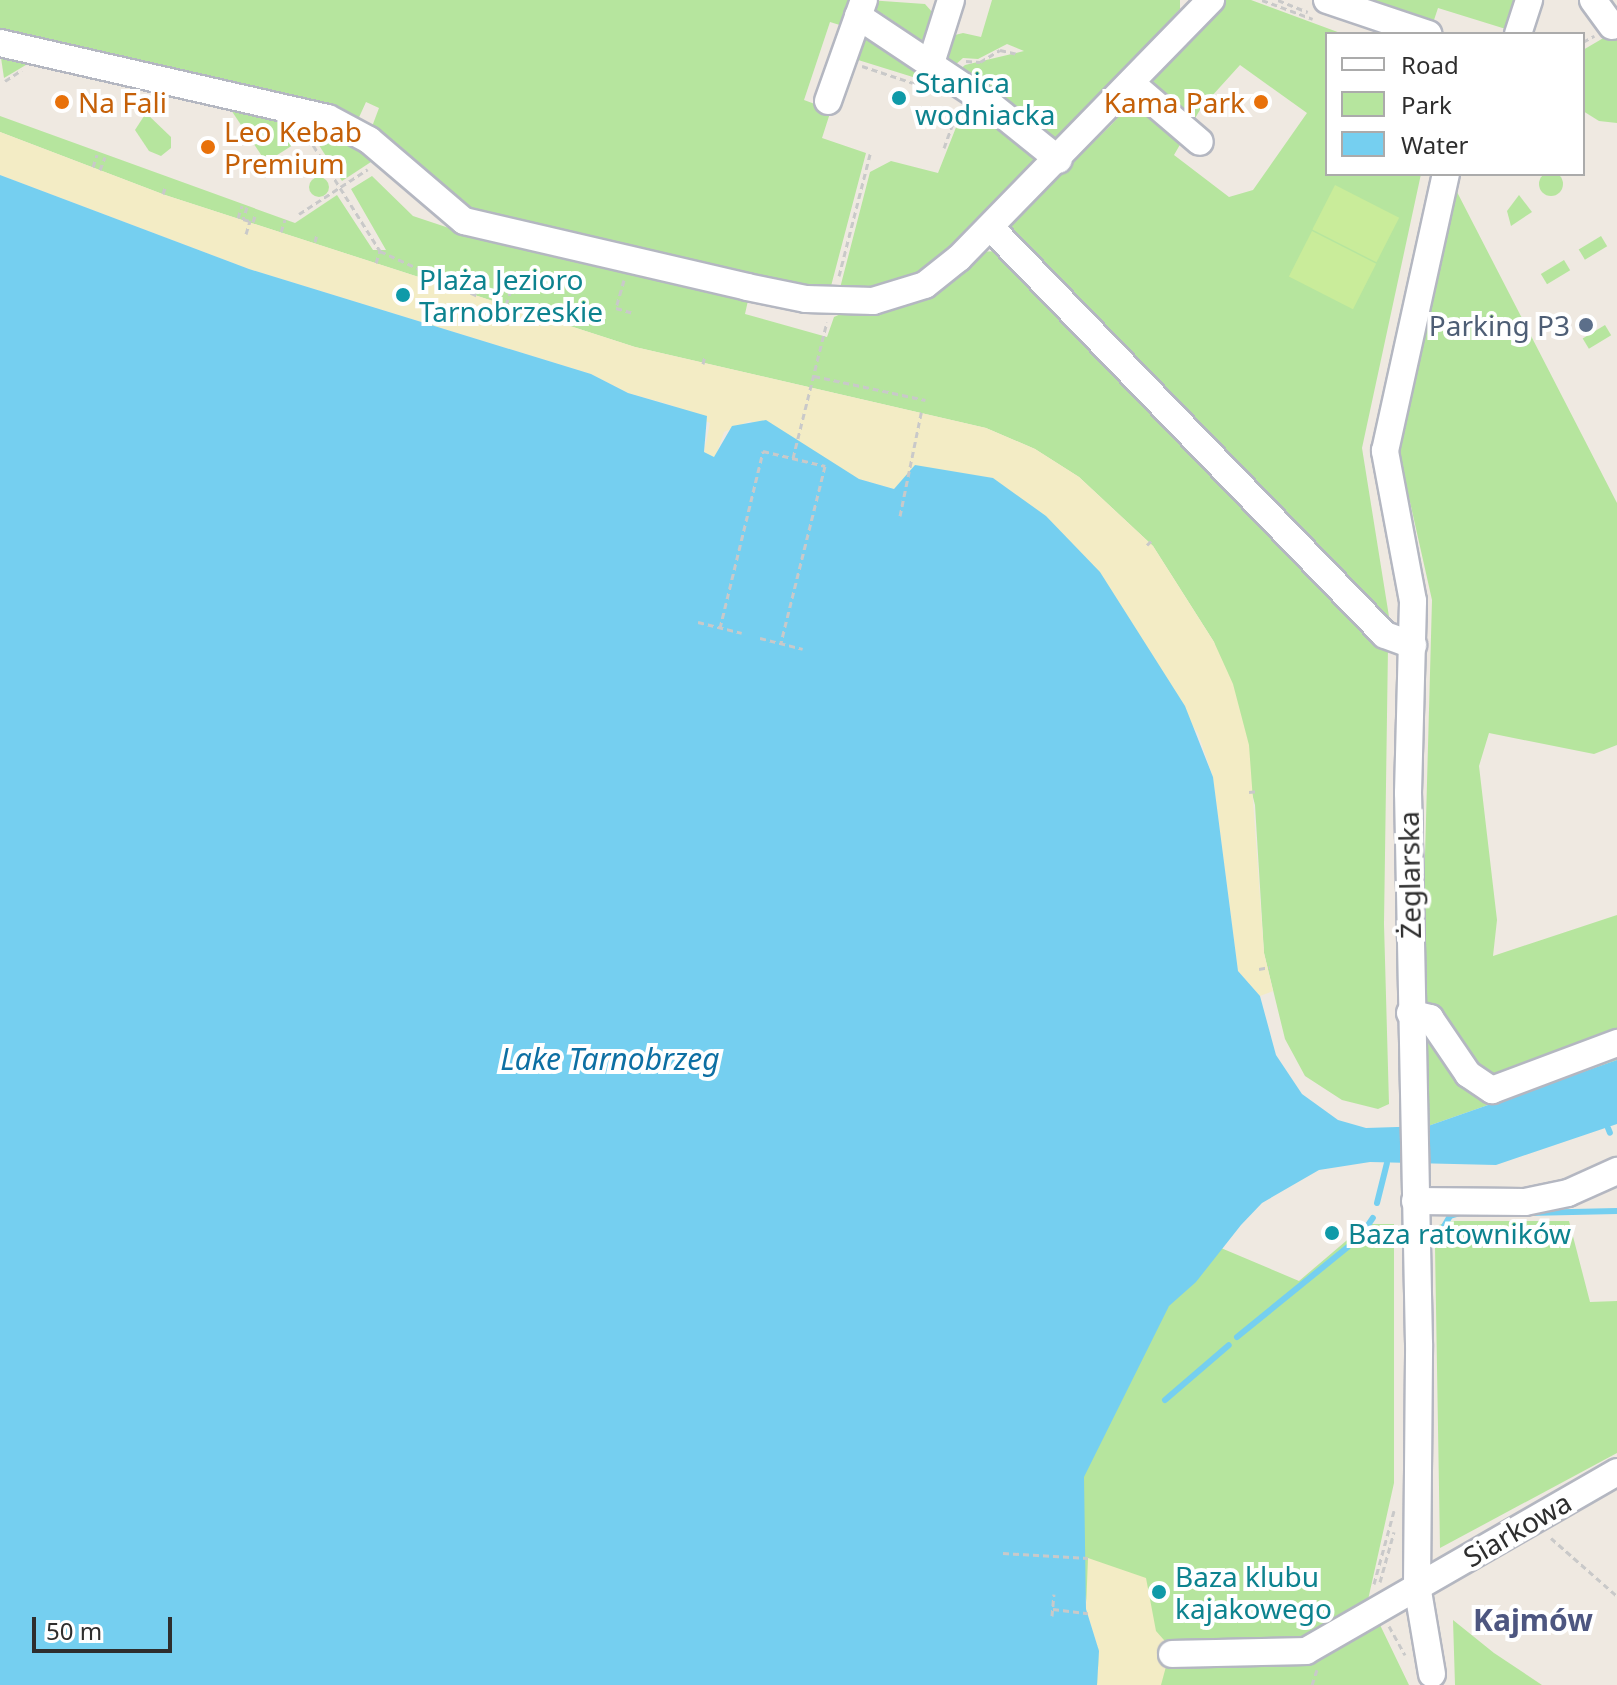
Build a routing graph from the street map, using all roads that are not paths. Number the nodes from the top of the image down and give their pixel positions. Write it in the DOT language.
graph roads {
  1 [pos="951,0"];
  2 [pos="1211,0"];
  3 [pos="1529,0"];
  4 [pos="1593,0"];
  5 [pos="861,8"];
  6 [pos="1321,10"];
  7 [pos="1612,26"];
  8 [pos="1507,30"];
  9 [pos="1419,32"];
  10 [pos="0,43"];
  11 [pos="931,63"];
  12 [pos="1132,84"];
  13 [pos="828,101"];
  14 [pos="1200,142"];
  15 [pos="1059,160"];
  16 [pos="1446,176"];
  17 [pos="991,228"];
  18 [pos="1413,645"];
  19 [pos="1410,1013"];
  20 [pos="1617,1043"];
  21 [pos="1617,1171"];
  22 [pos="1415,1192"];
  23 [pos="1617,1472"];
  24 [pos="1417,1585"];
  25 [pos="1172,1654"];
  26 [pos="1423,1665"];
  1 -- 11 [label="street"];
  2 -- 12 [label="street"];
  3 -- 8 [label="street"];
  4 -- 7 [label="street"];
  5 -- 11 [label="street"];
  5 -- 13 [label="street"];
  6 -- 9 [label="street"];
  10 -- 17 [label="street"];
  11 -- 15 [label="street"];
  12 -- 14 [label="street"];
  12 -- 15 [label="street"];
  15 -- 17 [label="street"];
  16 -- 18 [label="street, Żeglarska"];
  17 -- 18 [label="street"];
  18 -- 19 [label="street, Żeglarska"];
  19 -- 20 [label="street"];
  19 -- 22 [label="street, Żeglarska"];
  21 -- 22 [label="street"];
  22 -- 24 [label="street, Żeglarska"];
  23 -- 24 [label="street, Siarkowa"];
  24 -- 25 [label="street, Siarkowa"];
  24 -- 26 [label="street, Żeglarska"];
}
